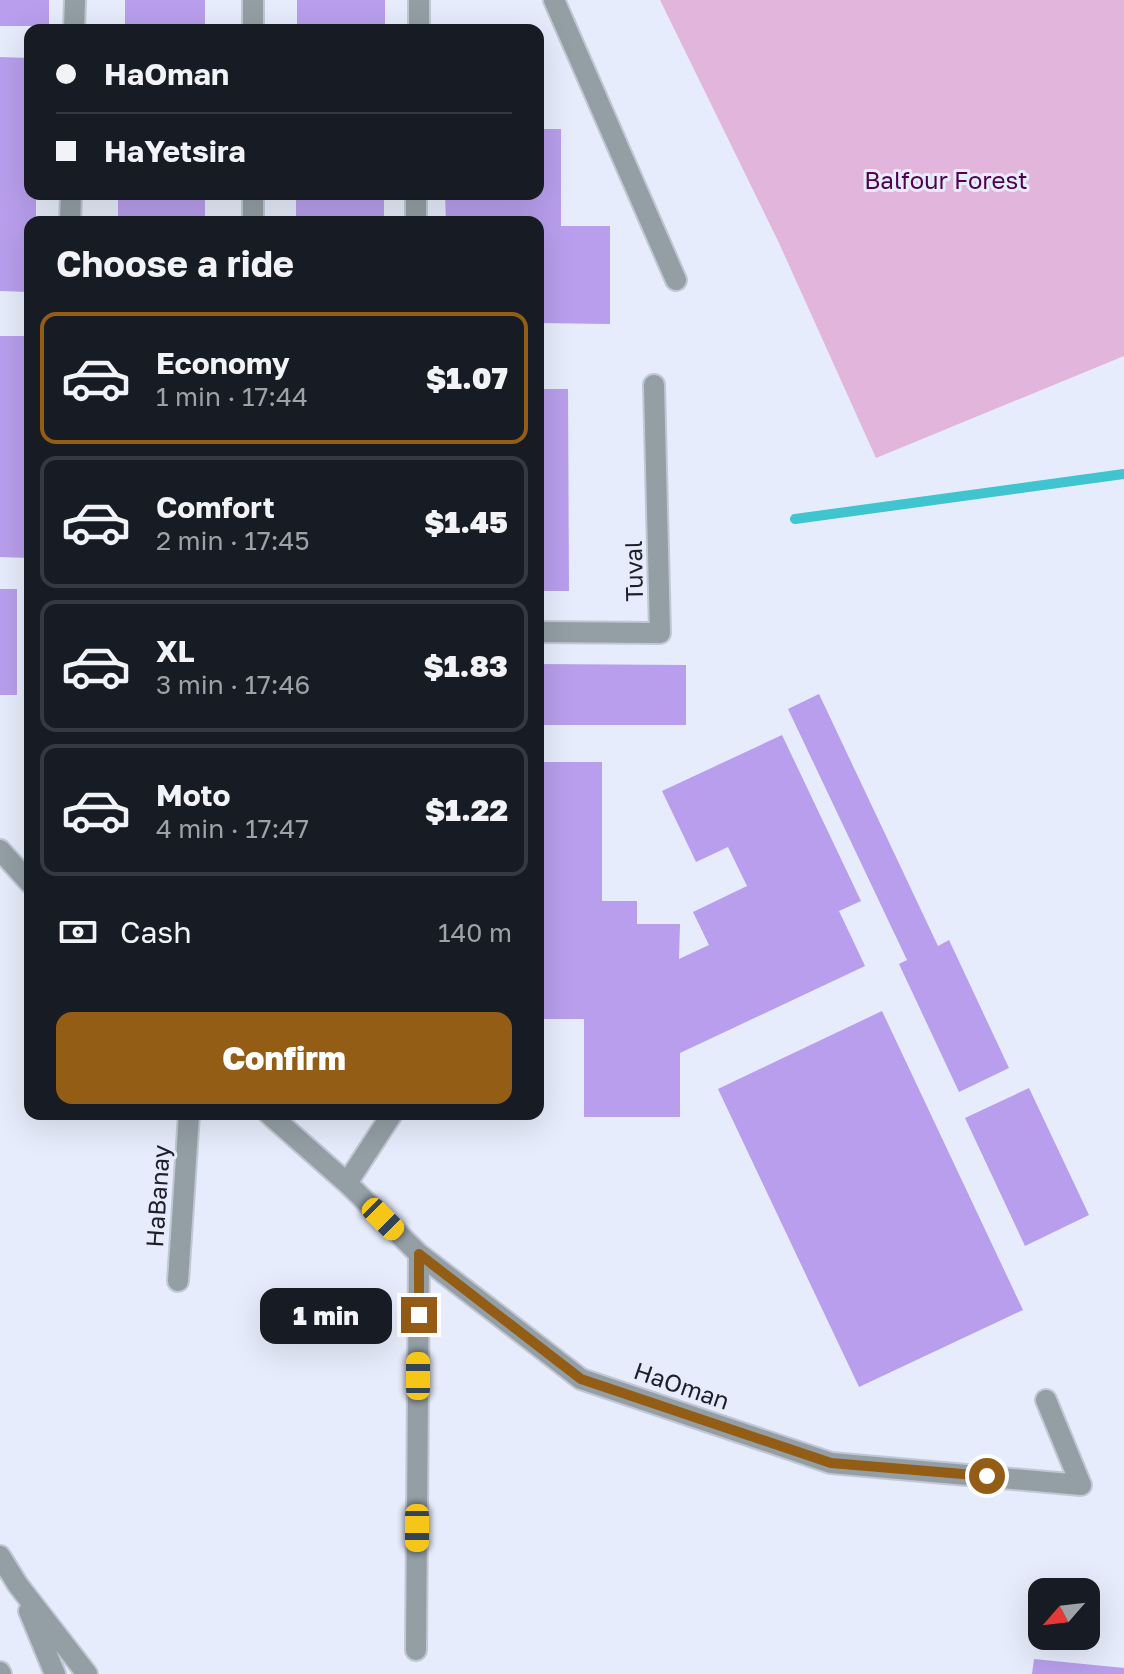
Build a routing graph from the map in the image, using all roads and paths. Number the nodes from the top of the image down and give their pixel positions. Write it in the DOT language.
graph roads {
  1 [pos="75,0"];
  2 [pos="253,0"];
  3 [pos="419,0"];
  4 [pos="554,0"];
  5 [pos="74,24"];
  6 [pos="253,24"];
  7 [pos="419,24"];
  8 [pos="676,280"];
  9 [pos="654,385"];
  10 [pos="544,632"];
  11 [pos="0,850"];
  12 [pos="0,865"];
  13 [pos="24,877"];
  14 [pos="24,880"];
  15 [pos="189,1120"];
  16 [pos="276,1120"];
  17 [pos="388,1120"];
  18 [pos="347,1183"];
  19 [pos="419,1254"];
  20 [pos="178,1281"];
  21 [pos="1046,1400"];
  22 [pos="0,1556"];
  23 [pos="18,1585"];
  24 [pos="416,1650"];
  25 [pos="55,1674"];
  26 [pos="87,1674"];
  1 -- 5 [label="street"];
  2 -- 6 [label="street"];
  3 -- 7 [label="street"];
  4 -- 8 [label="street"];
  9 -- 10 [label="street, Tuval"];
  11 -- 13 [label="street"];
  12 -- 14 [label="street"];
  15 -- 20 [label="street, HaBanay"];
  16 -- 18 [label="street, HaOman"];
  17 -- 18 [label="street"];
  18 -- 19 [label="street, HaOman"];
  19 -- 21 [label="street, HaOman"];
  19 -- 24 [label="street"];
  22 -- 23 [label="street"];
  23 -- 25 [label="street"];
  23 -- 26 [label="street"];
}
